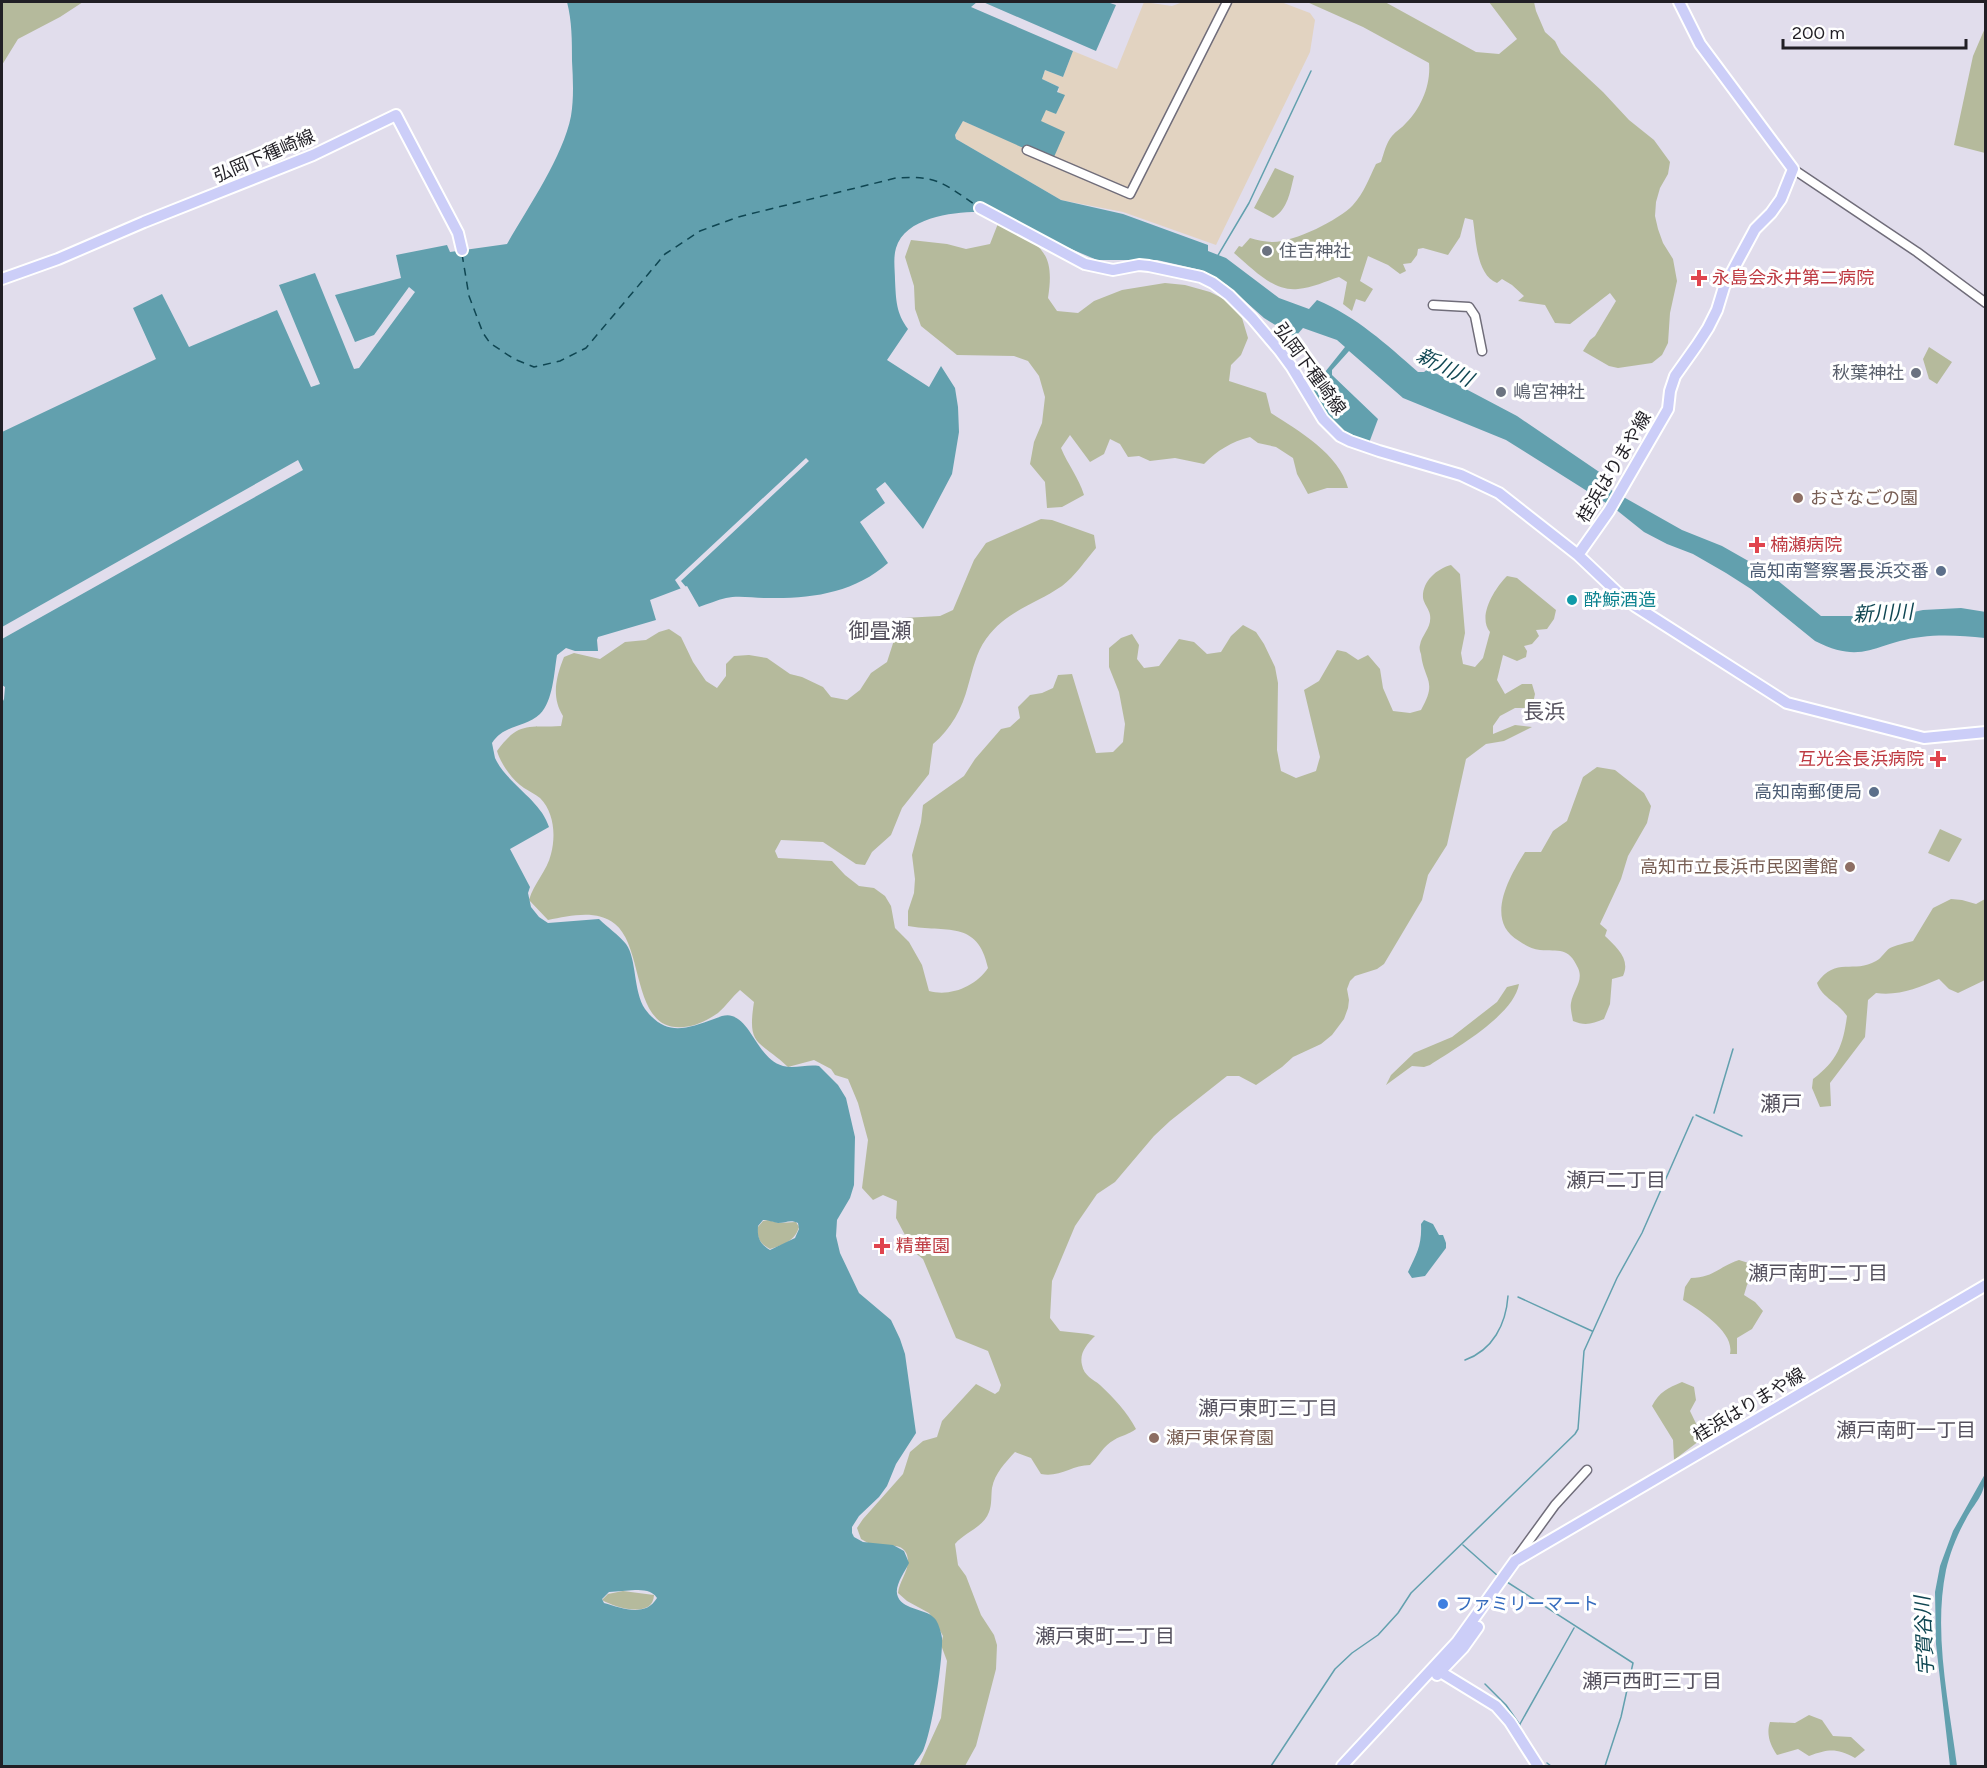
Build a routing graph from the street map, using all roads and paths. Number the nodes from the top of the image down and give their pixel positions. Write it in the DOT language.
graph roads {
  1 [pos="1227,2"];
  2 [pos="1679,2"];
  3 [pos="1027,150"];
  4 [pos="1793,169"];
  5 [pos="980,208"];
  6 [pos="462,250"];
  7 [pos="2,279"];
  8 [pos="1986,303"];
  9 [pos="1433,305"];
  10 [pos="1482,351"];
  11 [pos="1578,555"];
  12 [pos="1986,732"];
  13 [pos="1986,1285"];
  14 [pos="1587,1470"];
  15 [pos="1529,1553"];
  16 [pos="1515,1561"];
  17 [pos="1505,1581"];
  18 [pos="1437,1670"];
  19 [pos="1342,1767"];
  20 [pos="1351,1767"];
  21 [pos="1538,1767"];
  1 -- 3 [label="street"];
  2 -- 4 [label="main road"];
  4 -- 8 [label="street"];
  4 -- 11 [label="main road, 桂浜はりまや線"];
  5 -- 11 [label="main road, 弘岡下種崎線"];
  6 -- 7 [label="main road, 弘岡下種崎線"];
  9 -- 10 [label="street"];
  11 -- 12 [label="main road"];
  13 -- 15 [label="main road, 桂浜はりまや線"];
  14 -- 16 [label="street"];
  15 -- 16 [label="main road, 桂浜はりまや線"];
  15 -- 17 [label="main road, 桂浜はりまや線"];
  16 -- 17 [label="main road, 桂浜はりまや線"];
  17 -- 18 [label="main road, 桂浜はりまや線"];
  18 -- 19 [label="main road, 桂浜はりまや線"];
  18 -- 20 [label="main road, 桂浜はりまや線"];
  18 -- 21 [label="main road"];
}
